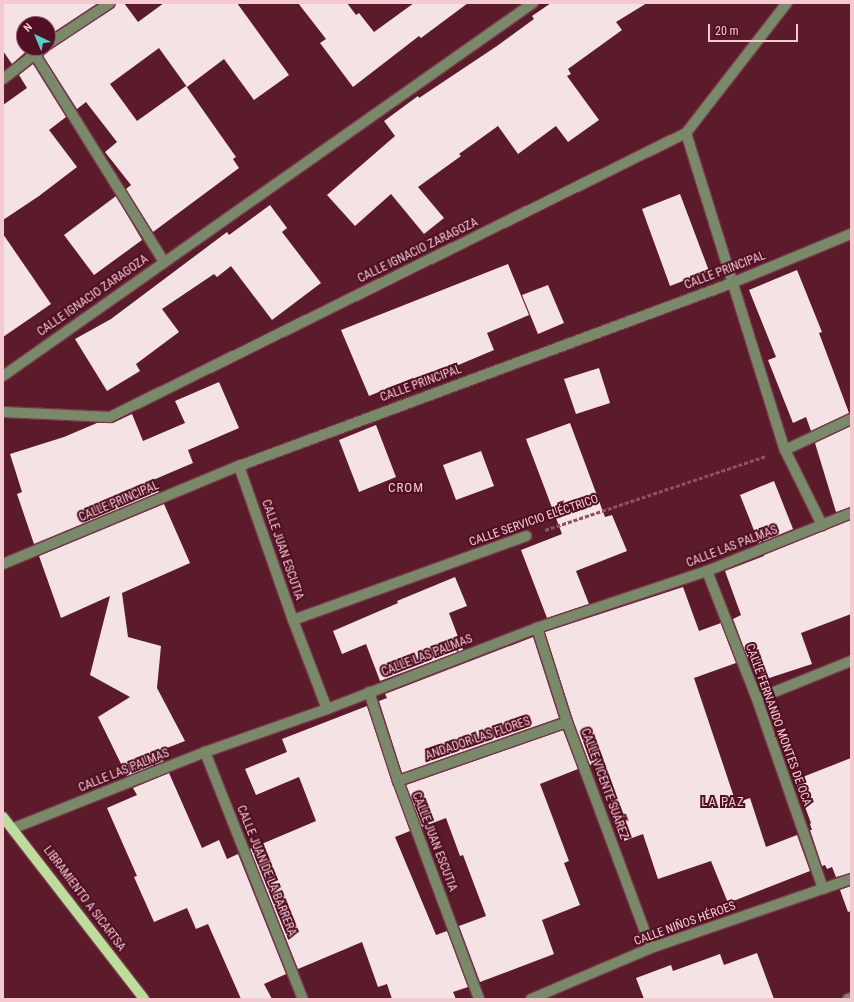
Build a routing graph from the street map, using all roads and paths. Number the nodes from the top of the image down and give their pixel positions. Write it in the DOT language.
graph roads {
  1 [pos="110,3"];
  2 [pos="532,3"];
  3 [pos="787,3"];
  4 [pos="56,39"];
  5 [pos="32,56"];
  6 [pos="41,56"];
  7 [pos="3,79"];
  8 [pos="686,133"];
  9 [pos="851,234"];
  10 [pos="164,262"];
  11 [pos="732,283"];
  12 [pos="3,376"];
  13 [pos="3,412"];
  14 [pos="851,419"];
  15 [pos="784,450"];
  16 [pos="239,466"];
  17 [pos="851,512"];
  18 [pos="822,525"];
  19 [pos="526,536"];
  20 [pos="3,564"];
  21 [pos="707,571"];
  22 [pos="293,620"];
  23 [pos="537,628"];
  24 [pos="851,661"];
  25 [pos="369,692"];
  26 [pos="756,699"];
  27 [pos="327,709"];
  28 [pos="567,722"];
  29 [pos="205,752"];
  30 [pos="398,781"];
  31 [pos="3,817"];
  32 [pos="14,828"];
  33 [pos="851,879"];
  34 [pos="822,889"];
  35 [pos="651,948"];
  36 [pos="851,998"];
  37 [pos="144,999"];
  38 [pos="303,999"];
  39 [pos="479,999"];
  40 [pos="531,999"];
  41 [pos="848,999"];
  1 -- 4 [label="street"];
  2 -- 10 [label="street, CALLE IGNACIO ZARAGOZA"];
  3 -- 8 [label="street, CALLE IGNACIO ZARAGOZA"];
  5 -- 7 [label="street"];
  6 -- 10 [label="street"];
  8 -- 11 [label="street"];
  8 -- 13 [label="street, CALLE IGNACIO ZARAGOZA"];
  9 -- 11 [label="street, CALLE PRINCIPAL"];
  10 -- 12 [label="street, CALLE IGNACIO ZARAGOZA"];
  11 -- 15 [label="street"];
  11 -- 16 [label="street, CALLE PRINCIPAL"];
  14 -- 15 [label="street"];
  15 -- 18 [label="street"];
  15 -- 19 [label="path, CALLE SERVICIO ELÉCTRICO"];
  16 -- 20 [label="street, CALLE PRINCIPAL"];
  16 -- 22 [label="street, CALLE JUAN ESCUTIA"];
  17 -- 18 [label="street, CALLE LAS PALMAS"];
  18 -- 21 [label="street, CALLE LAS PALMAS"];
  19 -- 22 [label="street, CALLE SERVICIO ELÉCTRICO"];
  21 -- 23 [label="street, CALLE LAS PALMAS"];
  21 -- 26 [label="street, CALLE FERNANDO MONTES DE OCA"];
  22 -- 27 [label="street, CALLE JUAN ESCUTIA"];
  23 -- 25 [label="street, CALLE LAS PALMAS"];
  23 -- 28 [label="street, CALLE VICENTE SUÁREZ"];
  24 -- 26 [label="street"];
  25 -- 27 [label="street, CALLE LAS PALMAS"];
  25 -- 30 [label="street, CALLE JUAN ESCUTIA"];
  26 -- 34 [label="street, CALLE FERNANDO MONTES DE OCA"];
  27 -- 29 [label="street, CALLE LAS PALMAS"];
  28 -- 30 [label="street, ANDADOR LAS FLORES"];
  28 -- 35 [label="street, CALLE VICENTE SUÁREZ"];
  29 -- 32 [label="street, CALLE LAS PALMAS"];
  29 -- 38 [label="street, CALLE JUAN DE LA BARRERA"];
  30 -- 39 [label="street, CALLE JUAN ESCUTIA"];
  31 -- 32 [label="main road, LIBRAMIENTO A SICARTSA"];
  32 -- 37 [label="main road, LIBRAMIENTO A SICARTSA"];
  33 -- 34 [label="street, CALLE NIÑOS HÉROES"];
  34 -- 35 [label="street, CALLE NIÑOS HÉROES"];
  35 -- 40 [label="street, CALLE NIÑOS HÉROES"];
  36 -- 41 [label="street"];
}
